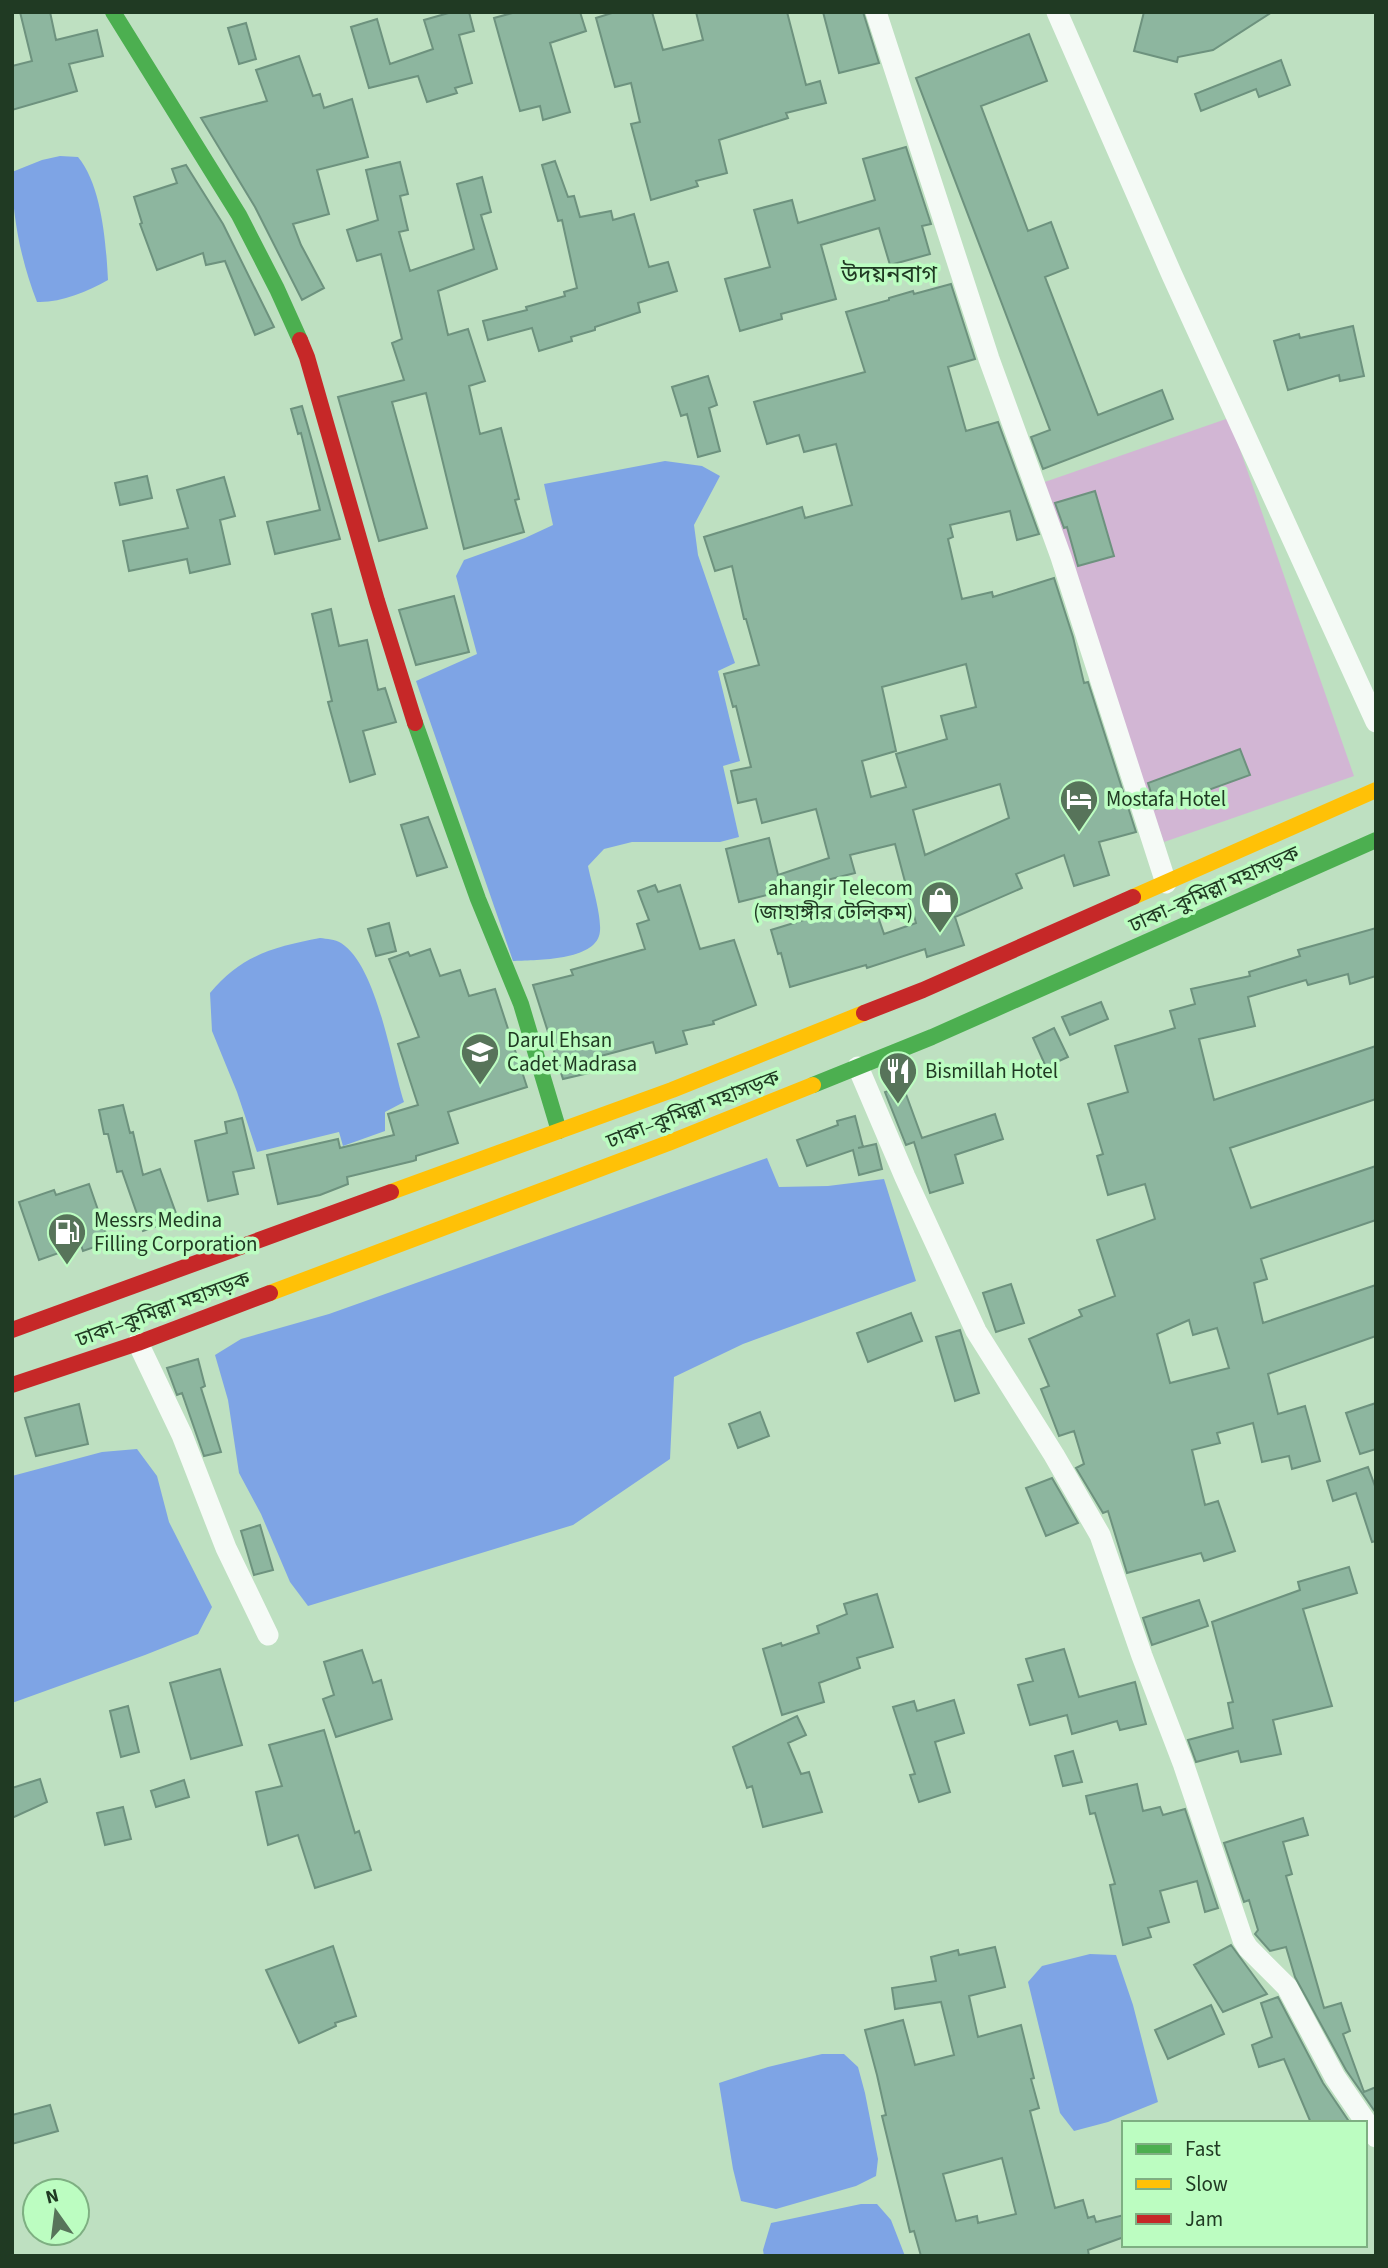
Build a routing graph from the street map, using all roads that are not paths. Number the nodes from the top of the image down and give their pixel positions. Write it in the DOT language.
graph roads {
  1 [pos="113,12"];
  2 [pos="876,12"];
  3 [pos="1058,12"];
  4 [pos="1376,722"];
  5 [pos="1376,790"];
  6 [pos="1376,840"];
  7 [pos="1166,883"];
  8 [pos="858,1067"];
  9 [pos="559,1131"];
  10 [pos="12,1330"];
  11 [pos="138,1343"];
  12 [pos="12,1385"];
  13 [pos="268,1635"];
  14 [pos="1365,2121"];
  1 -- 9 [label="main road"];
  2 -- 7 [label="street"];
  3 -- 4 [label="street"];
  5 -- 7 [label="main road, ঢাকা–কুমিল্লা মহাসড়ক"];
  6 -- 8 [label="main road, ঢাকা–কুমিল্লা মহাসড়ক"];
  7 -- 9 [label="main road, ঢাকা–কুমিল্লা মহাসড়ক"];
  8 -- 11 [label="main road, ঢাকা–কুমিল্লা মহাসড়ক"];
  8 -- 14 [label="street"];
  9 -- 10 [label="main road, ঢাকা–কুমিল্লা মহাসড়ক"];
  11 -- 12 [label="main road, ঢাকা–কুমিল্লা মহাসড়ক"];
  11 -- 13 [label="street"];
}
